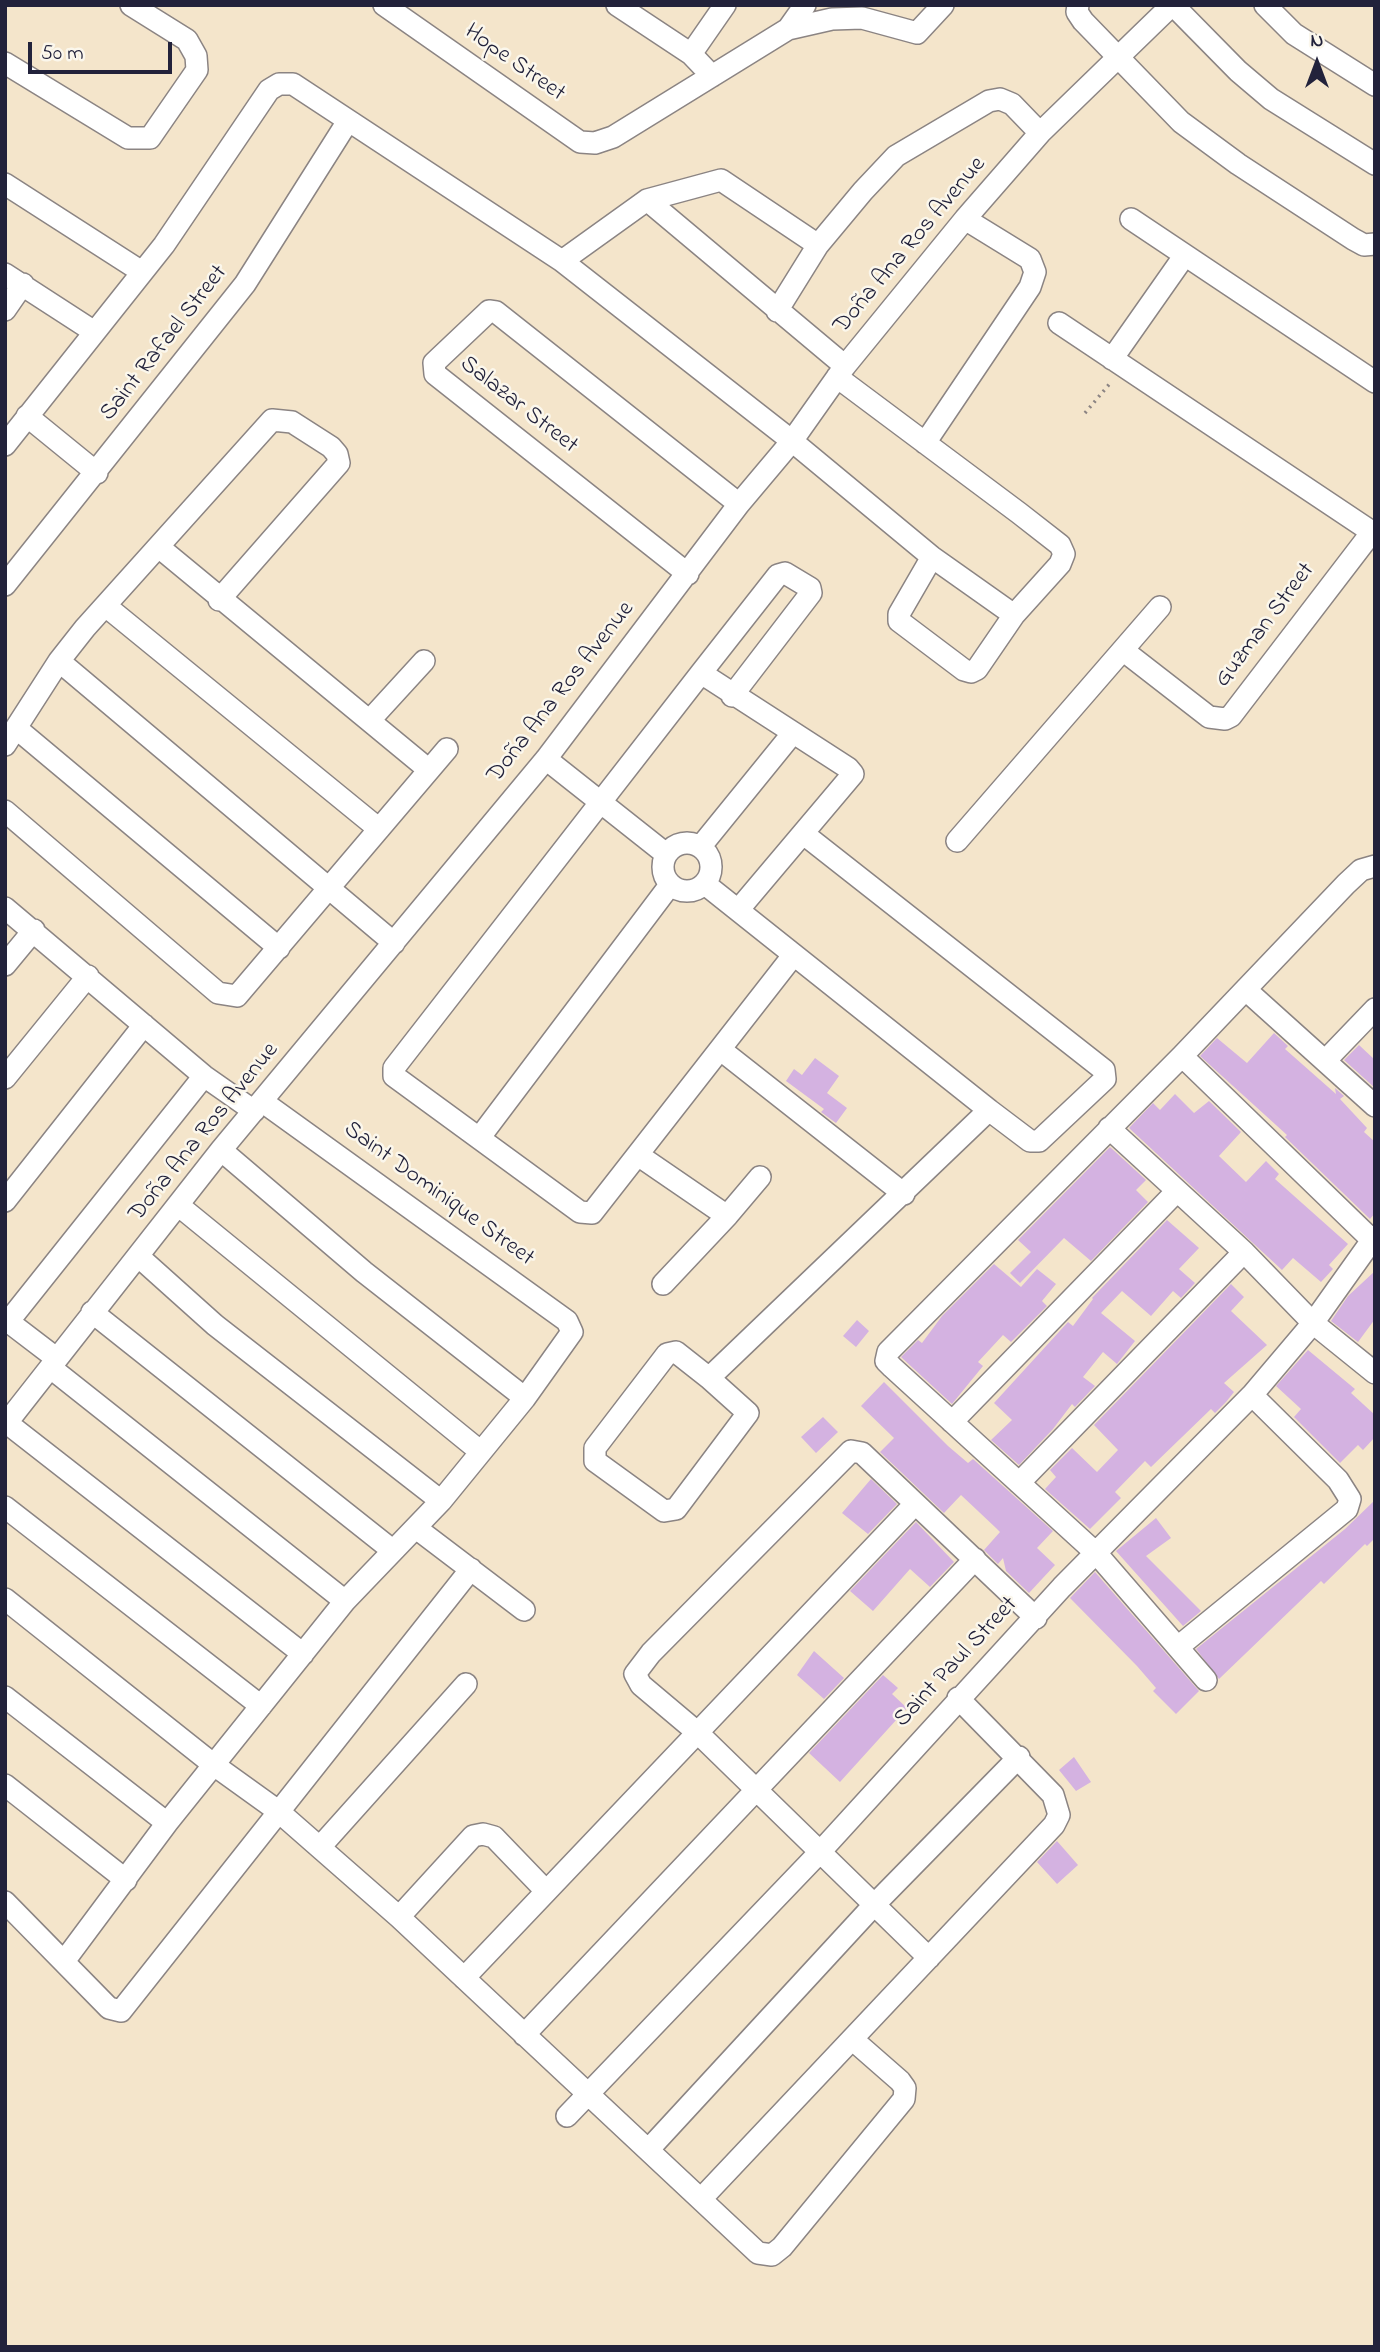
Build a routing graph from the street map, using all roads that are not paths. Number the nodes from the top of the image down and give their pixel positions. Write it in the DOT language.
graph roads {
  1 [pos="131,5"];
  2 [pos="384,5"];
  3 [pos="617,5"];
  4 [pos="725,5"];
  5 [pos="804,5"];
  6 [pos="943,5"];
  7 [pos="1078,5"];
  8 [pos="1172,5"];
  9 [pos="1265,5"];
  10 [pos="644,12"];
  11 [pos="865,12"];
  12 [pos="788,29"];
  13 [pos="691,54"];
  14 [pos="1117,59"];
  15 [pos="5,63"];
  16 [pos="712,76"];
  17 [pos="1375,85"];
  18 [pos="348,121"];
  19 [pos="1040,133"];
  20 [pos="1375,164"];
  21 [pos="5,184"];
  22 [pos="647,200"];
  23 [pos="965,219"];
  24 [pos="1131,219"];
  25 [pos="1375,244"];
  26 [pos="818,245"];
  27 [pos="1185,255"];
  28 [pos="562,261"];
  29 [pos="142,272"];
  30 [pos="14,279"];
  31 [pos="5,310"];
  32 [pos="777,311"];
  33 [pos="1059,323"];
  34 [pos="93,331"];
  35 [pos="1118,362"];
  36 [pos="841,371"];
  37 [pos="1375,382"];
  38 [pos="27,416"];
  39 [pos="792,441"];
  40 [pos="925,443"];
  41 [pos="5,445"];
  42 [pos="97,473"];
  43 [pos="739,504"];
  44 [pos="1373,533"];
  45 [pos="160,548"];
  46 [pos="932,557"];
  47 [pos="688,574"];
  48 [pos="5,585"];
  49 [pos="219,600"];
  50 [pos="107,607"];
  51 [pos="1160,607"];
  52 [pos="1014,615"];
  53 [pos="1124,651"];
  54 [pos="59,661"];
  55 [pos="425,661"];
  56 [pos="701,673"];
  57 [pos="732,696"];
  58 [pos="370,720"];
  59 [pos="792,734"];
  60 [pos="11,737"];
  61 [pos="447,749"];
  62 [pos="546,759"];
  63 [pos="429,770"];
  64 [pos="602,801"];
  65 [pos="5,811"];
  66 [pos="379,829"];
  67 [pos="805,835"];
  68 [pos="957,841"];
  69 [pos="701,846"];
  70 [pos="666,853"];
  71 [pos="1375,866"];
  72 [pos="705,884"];
  73 [pos="670,886"];
  74 [pos="329,890"];
  75 [pos="5,908"];
  76 [pos="739,909"];
  77 [pos="34,930"];
  78 [pos="394,943"];
  79 [pos="279,948"];
  80 [pos="792,957"];
  81 [pos="5,965"];
  82 [pos="88,976"];
  83 [pos="1247,990"];
  84 [pos="1375,1009"];
  85 [pos="144,1025"];
  86 [pos="721,1050"];
  87 [pos="1182,1056"];
  88 [pos="1325,1061"];
  89 [pos="204,1076"];
  90 [pos="5,1078"];
  91 [pos="1375,1106"];
  92 [pos="258,1107"];
  93 [pos="989,1110"];
  94 [pos="1109,1128"];
  95 [pos="480,1138"];
  96 [pos="221,1150"];
  97 [pos="638,1156"];
  98 [pos="760,1177"];
  99 [pos="1176,1192"];
  100 [pos="904,1194"];
  101 [pos="5,1201"];
  102 [pos="178,1205"];
  103 [pos="727,1216"];
  104 [pos="1373,1238"];
  105 [pos="1244,1252"];
  106 [pos="138,1256"];
  107 [pos="663,1284"];
  108 [pos="92,1312"];
  109 [pos="7,1321"];
  110 [pos="1313,1323"];
  111 [pos="53,1363"];
  112 [pos="1375,1373"];
  113 [pos="709,1378"];
  114 [pos="1252,1395"];
  115 [pos="525,1398"];
  116 [pos="952,1422"];
  117 [pos="6,1424"];
  118 [pos="481,1452"];
  119 [pos="1018,1483"];
  120 [pos="441,1501"];
  121 [pos="915,1504"];
  122 [pos="5,1507"];
  123 [pos="416,1528"];
  124 [pos="392,1550"];
  125 [pos="1097,1553"];
  126 [pos="975,1559"];
  127 [pos="471,1569"];
  128 [pos="5,1599"];
  129 [pos="345,1601"];
  130 [pos="524,1610"];
  131 [pos="1036,1618"];
  132 [pos="1178,1647"];
  133 [pos="303,1654"];
  134 [pos="1206,1680"];
  135 [pos="466,1684"];
  136 [pos="5,1697"];
  137 [pos="958,1698"];
  138 [pos="261,1706"];
  139 [pos="698,1733"];
  140 [pos="1018,1757"];
  141 [pos="214,1765"];
  142 [pos="5,1785"];
  143 [pos="756,1792"];
  144 [pos="278,1811"];
  145 [pos="167,1823"];
  146 [pos="320,1847"];
  147 [pos="820,1852"];
  148 [pos="126,1881"];
  149 [pos="546,1891"];
  150 [pos="5,1902"];
  151 [pos="874,1905"];
  152 [pos="400,1917"];
  153 [pos="929,1958"];
  154 [pos="65,1961"];
  155 [pos="464,1978"];
  156 [pos="524,2035"];
  157 [pos="852,2039"];
  158 [pos="588,2095"];
  159 [pos="567,2116"];
  160 [pos="649,2149"];
  161 [pos="701,2199"];
  1 -- 15 [label="street"];
  2 -- 16 [label="street, Hope Street"];
  3 -- 10 [label="street"];
  4 -- 13 [label="street"];
  5 -- 12 [label="street"];
  6 -- 11 [label="street"];
  7 -- 14 [label="street"];
  8 -- 14 [label="street, Doña Ana Ros Avenue"];
  8 -- 20 [label="street"];
  9 -- 17 [label="street"];
  10 -- 13 [label="street"];
  11 -- 12 [label="street"];
  12 -- 16 [label="street"];
  13 -- 16 [label="street"];
  14 -- 19 [label="street, Doña Ana Ros Avenue"];
  14 -- 25 [label="street"];
  18 -- 28 [label="street"];
  18 -- 29 [label="street"];
  18 -- 42 [label="street, Saint Rafael Street"];
  19 -- 23 [label="street, Doña Ana Ros Avenue"];
  19 -- 26 [label="street"];
  21 -- 29 [label="street"];
  22 -- 26 [label="street"];
  22 -- 28 [label="street"];
  22 -- 32 [label="street"];
  23 -- 36 [label="street, Doña Ana Ros Avenue"];
  23 -- 40 [label="street"];
  24 -- 27 [label="street"];
  26 -- 32 [label="street"];
  27 -- 35 [label="street"];
  27 -- 37 [label="street"];
  28 -- 39 [label="street"];
  29 -- 34 [label="street"];
  30 -- 31 [label="street"];
  30 -- 34 [label="street"];
  32 -- 36 [label="street"];
  33 -- 35 [label="street"];
  34 -- 38 [label="street"];
  35 -- 44 [label="street"];
  36 -- 39 [label="street, Doña Ana Ros Avenue"];
  36 -- 40 [label="street"];
  38 -- 41 [label="street"];
  38 -- 42 [label="street"];
  39 -- 43 [label="street, Doña Ana Ros Avenue"];
  39 -- 46 [label="street"];
  40 -- 52 [label="street"];
  42 -- 48 [label="street, Saint Rafael Street"];
  43 -- 47 [label="street, Doña Ana Ros Avenue"];
  43 -- 47 [label="street, Salazar Street"];
  44 -- 53 [label="street, Guzman Street"];
  45 -- 49 [label="street"];
  45 -- 49 [label="street"];
  45 -- 50 [label="street"];
  46 -- 52 [label="street"];
  46 -- 52 [label="street"];
  47 -- 62 [label="street, Doña Ana Ros Avenue"];
  49 -- 58 [label="street"];
  50 -- 54 [label="street"];
  50 -- 66 [label="street"];
  51 -- 53 [label="street"];
  53 -- 68 [label="street"];
  54 -- 60 [label="street"];
  54 -- 74 [label="street"];
  55 -- 58 [label="street"];
  56 -- 57 [label="street"];
  56 -- 57 [label="street"];
  56 -- 64 [label="street"];
  57 -- 59 [label="street"];
  58 -- 63 [label="street"];
  59 -- 67 [label="street"];
  59 -- 69 [label="street"];
  60 -- 79 [label="street"];
  61 -- 63 [label="street"];
  62 -- 64 [label="street"];
  62 -- 78 [label="street, Doña Ana Ros Avenue"];
  63 -- 66 [label="street"];
  64 -- 70 [label="street"];
  64 -- 95 [label="street"];
  65 -- 79 [label="street"];
  66 -- 74 [label="street"];
  67 -- 76 [label="street"];
  67 -- 93 [label="street"];
  69 -- 70 [label="street"];
  69 -- 72 [label="street"];
  70 -- 73 [label="street"];
  71 -- 83 [label="street"];
  72 -- 73 [label="street"];
  72 -- 76 [label="street"];
  73 -- 95 [label="street"];
  74 -- 78 [label="street"];
  74 -- 79 [label="street"];
  75 -- 77 [label="street, Saint Dominique Street"];
  76 -- 80 [label="street"];
  77 -- 81 [label="street"];
  77 -- 82 [label="street, Saint Dominique Street"];
  78 -- 92 [label="street, Doña Ana Ros Avenue"];
  80 -- 86 [label="street"];
  80 -- 93 [label="street"];
  82 -- 85 [label="street, Saint Dominique Street"];
  82 -- 90 [label="street"];
  83 -- 87 [label="street"];
  83 -- 88 [label="street"];
  84 -- 88 [label="street"];
  85 -- 89 [label="street, Saint Dominique Street"];
  85 -- 101 [label="street"];
  86 -- 97 [label="street"];
  86 -- 100 [label="street"];
  87 -- 94 [label="street"];
  87 -- 104 [label="street"];
  88 -- 91 [label="street"];
  89 -- 92 [label="street, Saint Dominique Street"];
  89 -- 109 [label="street"];
  92 -- 96 [label="street, Doña Ana Ros Avenue"];
  92 -- 115 [label="street, Saint Dominique Street"];
  93 -- 100 [label="street"];
  94 -- 99 [label="street"];
  94 -- 116 [label="street"];
  95 -- 97 [label="street"];
  96 -- 102 [label="street, Doña Ana Ros Avenue"];
  96 -- 115 [label="street"];
  97 -- 103 [label="street"];
  98 -- 103 [label="street"];
  99 -- 105 [label="street"];
  99 -- 116 [label="street"];
  100 -- 113 [label="street"];
  102 -- 106 [label="street, Doña Ana Ros Avenue"];
  102 -- 118 [label="street"];
  103 -- 107 [label="street"];
  104 -- 110 [label="street, Saint Paul Street"];
  105 -- 110 [label="street"];
  105 -- 119 [label="street"];
  106 -- 108 [label="street, Doña Ana Ros Avenue"];
  106 -- 120 [label="street"];
  108 -- 111 [label="street, Doña Ana Ros Avenue"];
  108 -- 124 [label="street"];
  109 -- 111 [label="street"];
  110 -- 112 [label="street"];
  110 -- 114 [label="street, Saint Paul Street"];
  111 -- 117 [label="street, Doña Ana Ros Avenue"];
  111 -- 129 [label="street"];
  113 -- 113 [label="street"];
  114 -- 125 [label="street, Saint Paul Street"];
  114 -- 132 [label="street"];
  115 -- 118 [label="street"];
  116 -- 119 [label="street"];
  117 -- 133 [label="street"];
  118 -- 120 [label="street"];
  119 -- 125 [label="street"];
  120 -- 123 [label="street"];
  121 -- 126 [label="street"];
  121 -- 139 [label="street"];
  121 -- 139 [label="street"];
  122 -- 138 [label="street"];
  123 -- 124 [label="street"];
  123 -- 127 [label="street"];
  124 -- 129 [label="street"];
  125 -- 131 [label="street, Saint Paul Street"];
  125 -- 132 [label="street"];
  126 -- 131 [label="street"];
  126 -- 143 [label="street"];
  127 -- 130 [label="street"];
  127 -- 144 [label="street"];
  128 -- 141 [label="street"];
  129 -- 133 [label="street"];
  131 -- 137 [label="street, Saint Paul Street"];
  132 -- 134 [label="street"];
  133 -- 138 [label="street"];
  135 -- 146 [label="street"];
  136 -- 145 [label="street"];
  137 -- 140 [label="street"];
  137 -- 147 [label="street, Saint Paul Street"];
  138 -- 141 [label="street"];
  139 -- 143 [label="street"];
  139 -- 149 [label="street"];
  140 -- 151 [label="street"];
  140 -- 153 [label="street"];
  141 -- 144 [label="street"];
  141 -- 145 [label="street"];
  142 -- 148 [label="street"];
  143 -- 147 [label="street"];
  143 -- 156 [label="street"];
  144 -- 146 [label="street"];
  144 -- 154 [label="street"];
  145 -- 148 [label="street"];
  146 -- 152 [label="street"];
  147 -- 151 [label="street"];
  147 -- 158 [label="street, Saint Paul Street"];
  148 -- 154 [label="street"];
  149 -- 152 [label="street"];
  149 -- 155 [label="street"];
  150 -- 154 [label="street"];
  151 -- 153 [label="street"];
  151 -- 160 [label="street"];
  152 -- 155 [label="street"];
  153 -- 157 [label="street"];
  155 -- 156 [label="street"];
  156 -- 158 [label="street"];
  157 -- 161 [label="street"];
  157 -- 161 [label="street"];
  158 -- 159 [label="street, Saint Paul Street"];
  158 -- 160 [label="street"];
  160 -- 161 [label="street"];
}
